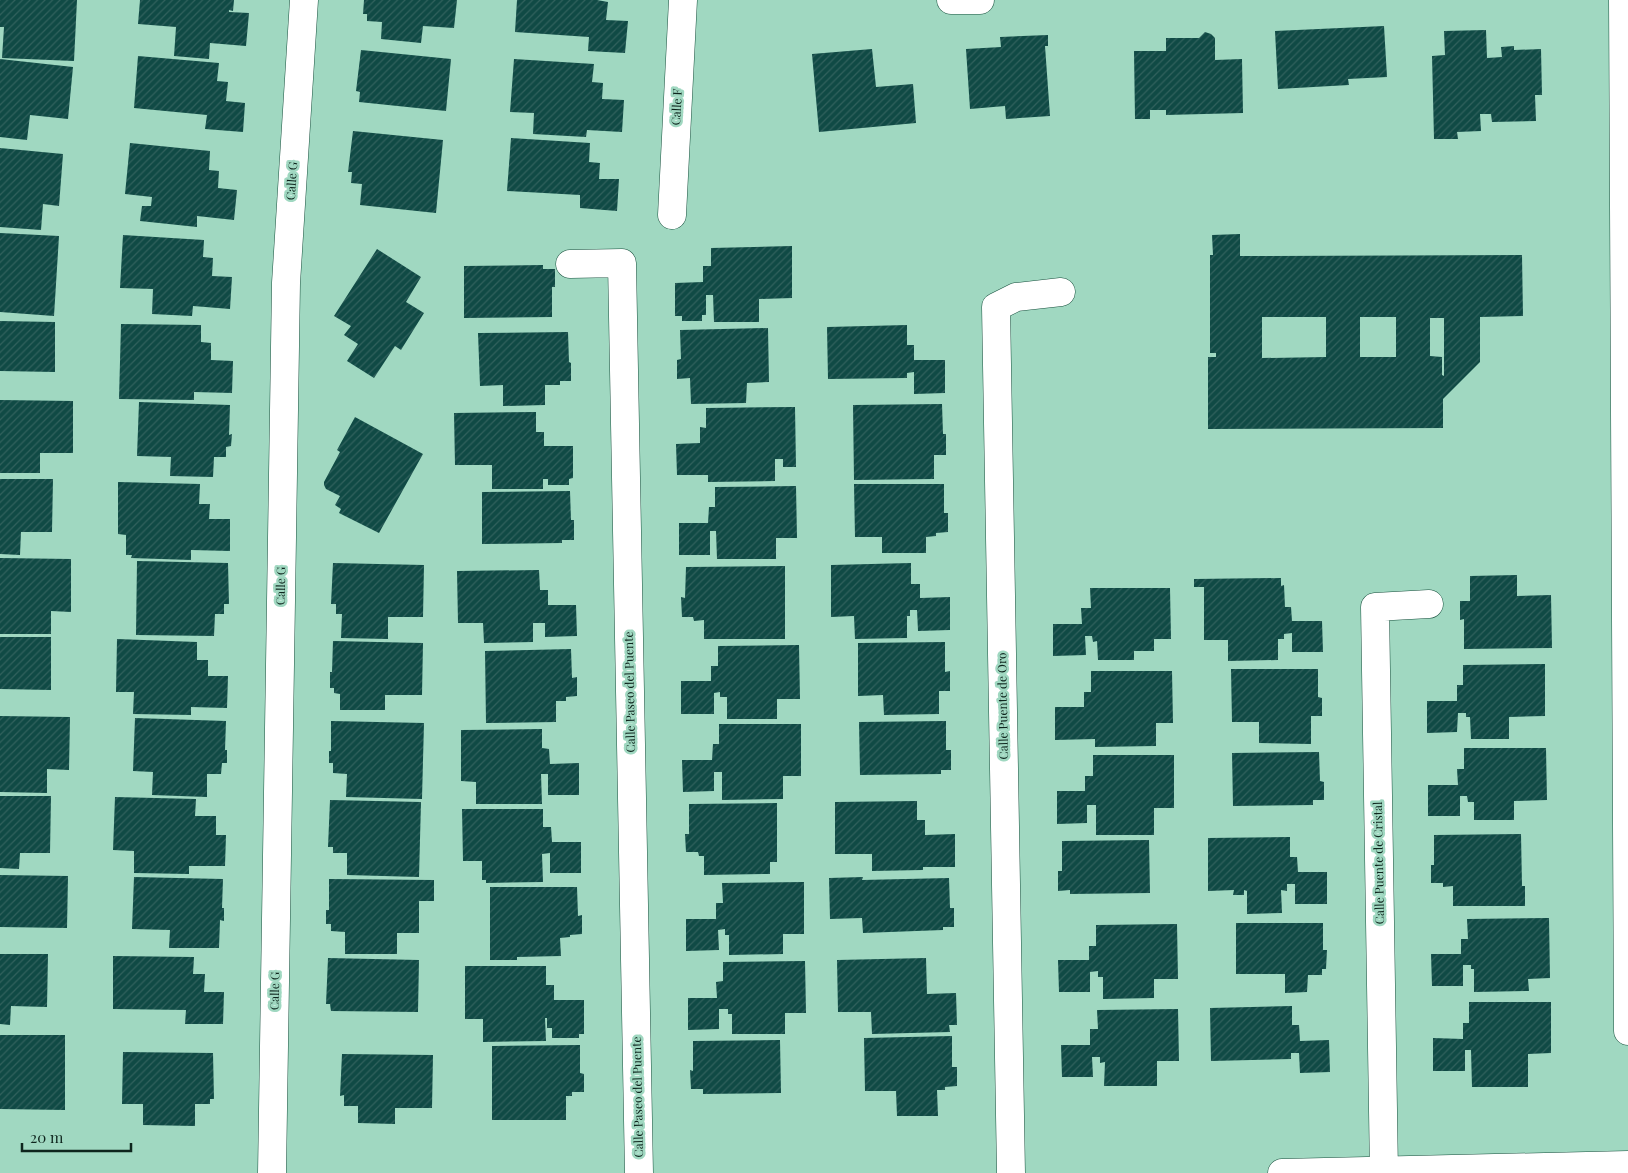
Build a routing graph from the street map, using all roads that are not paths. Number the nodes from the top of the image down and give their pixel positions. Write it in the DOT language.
graph roads {
  1 [pos="304,0"];
  2 [pos="683,0"];
  3 [pos="951,0"];
  4 [pos="980,0"];
  5 [pos="1623,0"];
  6 [pos="672,215"];
  7 [pos="1626,225"];
  8 [pos="570,264"];
  9 [pos="1061,292"];
  10 [pos="1626,557"];
  11 [pos="1429,604"];
  12 [pos="1628,1031"];
  13 [pos="1628,1165"];
  14 [pos="1384,1172"];
  15 [pos="272,1173"];
  16 [pos="639,1173"];
  17 [pos="1011,1173"];
  18 [pos="1282,1173"];
  1 -- 15 [label="street, Calle G"];
  2 -- 6 [label="street, Calle F"];
  3 -- 4 [label="street"];
  5 -- 7 [label="street"];
  7 -- 10 [label="street"];
  8 -- 16 [label="street, Calle Paseo del Puente"];
  9 -- 17 [label="street, Calle Puente de Oro"];
  10 -- 12 [label="street"];
  11 -- 14 [label="street, Calle Puente de Cristal"];
  13 -- 14 [label="street"];
  14 -- 18 [label="street"];
}
